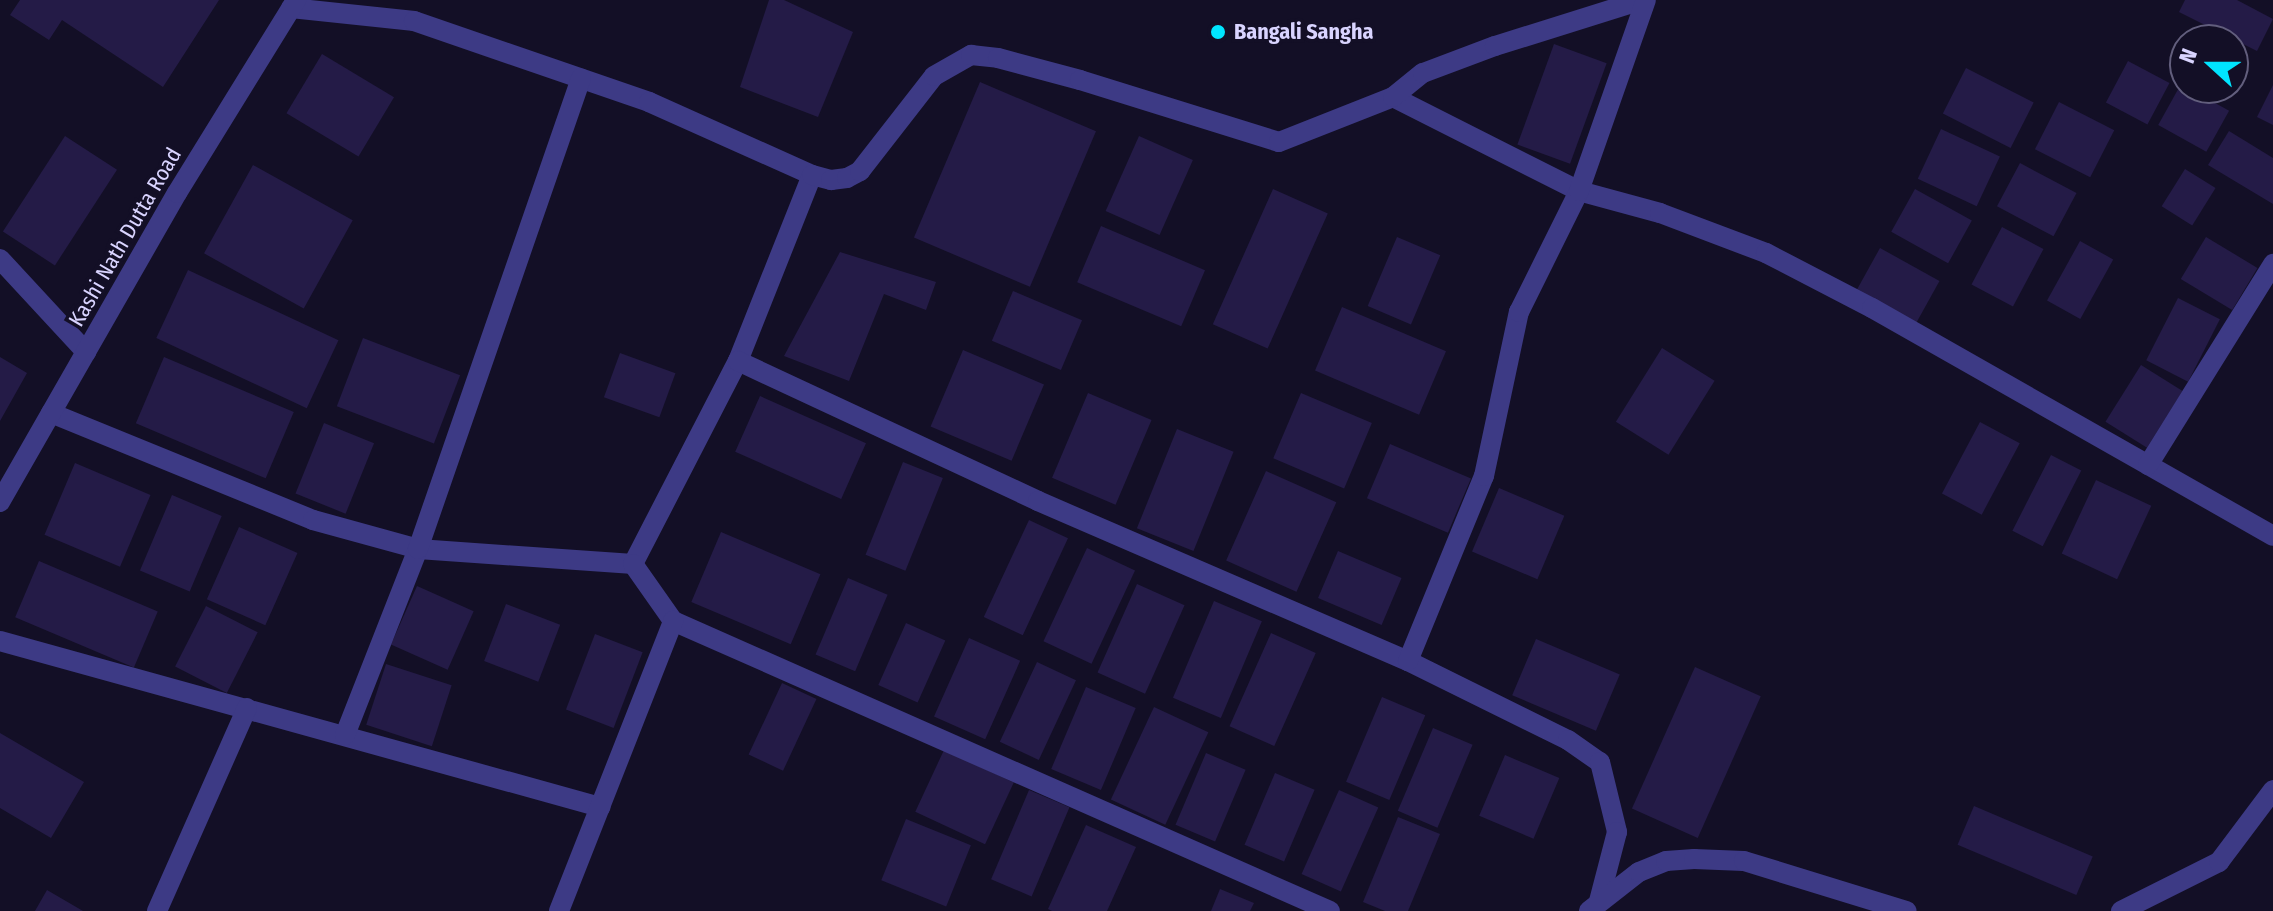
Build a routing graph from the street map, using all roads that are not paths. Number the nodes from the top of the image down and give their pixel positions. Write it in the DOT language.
graph roads {
  1 [pos="1644,0"];
  2 [pos="293,4"];
  3 [pos="581,78"];
  4 [pos="1393,97"];
  5 [pos="812,175"];
  6 [pos="1579,191"];
  7 [pos="0,259"];
  8 [pos="2273,264"];
  9 [pos="86,352"];
  10 [pos="738,361"];
  11 [pos="51,413"];
  12 [pos="2148,465"];
  13 [pos="0,502"];
  14 [pos="2273,536"];
  15 [pos="418,549"];
  16 [pos="633,564"];
  17 [pos="673,621"];
  18 [pos="0,641"];
  19 [pos="1408,661"];
  20 [pos="247,708"];
  21 [pos="345,735"];
  22 [pos="2273,790"];
  23 [pos="600,807"];
  24 [pos="1594,906"];
  25 [pos="157,911"];
  26 [pos="559,911"];
  27 [pos="1330,911"];
  28 [pos="1907,911"];
  29 [pos="2121,911"];
  1 -- 4 [label="street"];
  1 -- 6 [label="street"];
  2 -- 3 [label="street"];
  2 -- 9 [label="street, Kashi Nath Dutta Road"];
  3 -- 5 [label="street"];
  3 -- 15 [label="street"];
  4 -- 5 [label="street"];
  4 -- 6 [label="street"];
  5 -- 10 [label="street"];
  6 -- 12 [label="street"];
  6 -- 19 [label="street"];
  7 -- 9 [label="street"];
  8 -- 12 [label="street"];
  9 -- 11 [label="street, Kashi Nath Dutta Road"];
  10 -- 16 [label="street"];
  10 -- 19 [label="street"];
  11 -- 13 [label="street, Kashi Nath Dutta Road"];
  11 -- 15 [label="street"];
  12 -- 14 [label="street"];
  15 -- 16 [label="street"];
  15 -- 21 [label="street"];
  16 -- 17 [label="street"];
  17 -- 23 [label="street"];
  17 -- 27 [label="street"];
  18 -- 20 [label="street"];
  19 -- 24 [label="street"];
  20 -- 21 [label="street"];
  20 -- 25 [label="street"];
  21 -- 23 [label="street"];
  22 -- 29 [label="street"];
  23 -- 26 [label="street"];
  24 -- 28 [label="street"];
}
